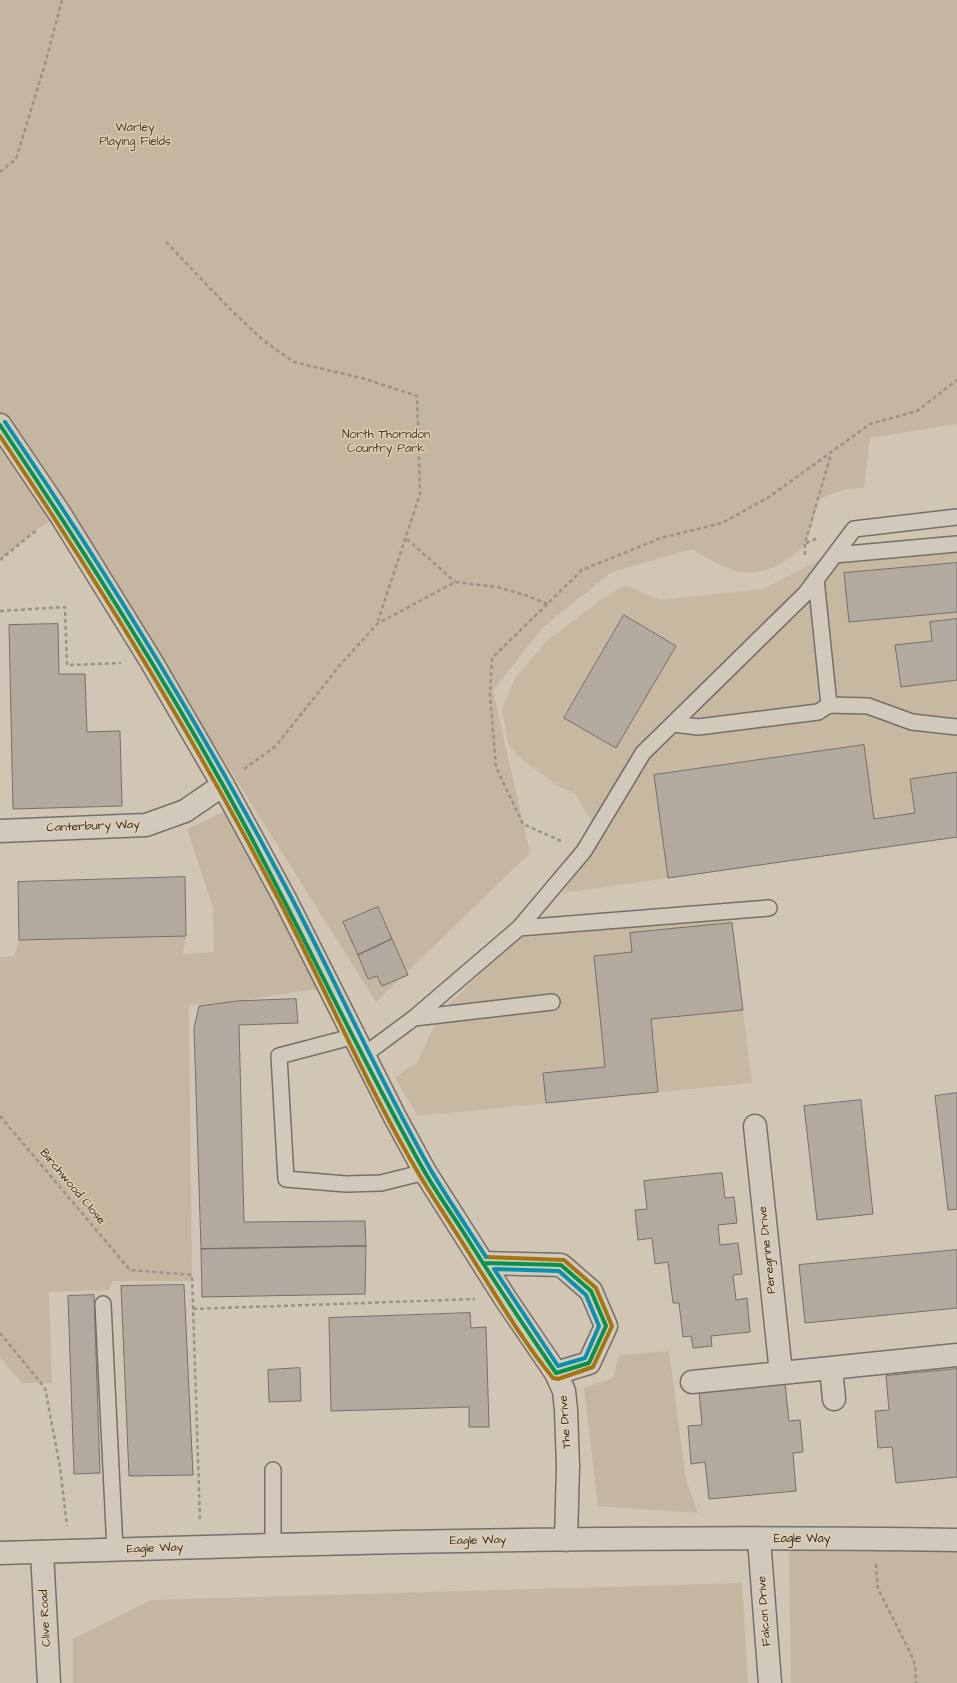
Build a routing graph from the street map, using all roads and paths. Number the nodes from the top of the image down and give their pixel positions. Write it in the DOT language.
graph roads {
  1 [pos="62,0"];
  2 [pos="0,172"];
  3 [pos="166,242"];
  4 [pos="957,380"];
  5 [pos="0,425"];
  6 [pos="831,453"];
  7 [pos="60,514"];
  8 [pos="957,517"];
  9 [pos="407,539"];
  10 [pos="957,544"];
  11 [pos="835,555"];
  12 [pos="0,560"];
  13 [pos="816,579"];
  14 [pos="455,582"];
  15 [pos="806,593"];
  16 [pos="548,604"];
  17 [pos="0,611"];
  18 [pos="377,624"];
  19 [pos="151,661"];
  20 [pos="829,705"];
  21 [pos="673,724"];
  22 [pos="957,727"];
  23 [pos="223,784"];
  24 [pos="0,831"];
  25 [pos="584,851"];
  26 [pos="769,908"];
  27 [pos="519,928"];
  28 [pos="552,1002"];
  29 [pos="414,1018"];
  30 [pos="359,1046"];
  31 [pos="0,1116"];
  32 [pos="755,1126"];
  33 [pos="425,1172"];
  34 [pos="484,1263"];
  35 [pos="505,1298"];
  36 [pos="103,1304"];
  37 [pos="193,1309"];
  38 [pos="0,1333"];
  39 [pos="957,1356"];
  40 [pos="831,1368"];
  41 [pos="556,1373"];
  42 [pos="780,1373"];
  43 [pos="692,1382"];
  44 [pos="834,1399"];
  45 [pos="273,1470"];
  46 [pos="759,1539"];
  47 [pos="566,1540"];
  48 [pos="957,1540"];
  49 [pos="273,1545"];
  50 [pos="201,1547"];
  51 [pos="69,1550"];
  52 [pos="115,1550"];
  53 [pos="42,1552"];
  54 [pos="0,1553"];
  55 [pos="876,1559"];
  56 [pos="49,1683"];
  57 [pos="770,1683"];
  58 [pos="916,1683"];
  1 -- 2 [label="path"];
  3 -- 9 [label="path"];
  4 -- 6 [label="path"];
  5 -- 7 [label="street, The Drive"];
  6 -- 15 [label="path"];
  6 -- 16 [label="path"];
  7 -- 12 [label="path"];
  7 -- 19 [label="street, The Drive"];
  8 -- 11 [label="lane"];
  9 -- 14 [label="path"];
  9 -- 18 [label="path"];
  10 -- 11 [label="lane"];
  11 -- 13 [label="lane"];
  13 -- 15 [label="lane"];
  13 -- 20 [label="lane"];
  14 -- 16 [label="path"];
  14 -- 18 [label="path"];
  15 -- 21 [label="lane"];
  16 -- 25 [label="path"];
  17 -- 19 [label="path"];
  18 -- 23 [label="path"];
  19 -- 23 [label="street, The Drive"];
  20 -- 21 [label="lane"];
  20 -- 22 [label="lane"];
  21 -- 25 [label="lane"];
  23 -- 24 [label="street, Canterbury Way"];
  23 -- 30 [label="street, The Drive"];
  25 -- 27 [label="lane"];
  26 -- 27 [label="lane"];
  27 -- 29 [label="lane"];
  28 -- 29 [label="lane"];
  29 -- 30 [label="lane"];
  30 -- 33 [label="street, The Drive"];
  30 -- 33 [label="lane"];
  31 -- 37 [label="path, Birchwood Close"];
  32 -- 42 [label="street, Peregrine Drive"];
  33 -- 34 [label="street, The Drive"];
  34 -- 35 [label="street, The Drive"];
  34 -- 41 [label="street"];
  35 -- 37 [label="path"];
  35 -- 41 [label="street, The Drive"];
  36 -- 52 [label="lane"];
  37 -- 50 [label="path"];
  38 -- 51 [label="path"];
  39 -- 40 [label="street"];
  40 -- 42 [label="street"];
  40 -- 44 [label="street"];
  41 -- 47 [label="street, The Drive"];
  42 -- 43 [label="street"];
  45 -- 49 [label="lane"];
  46 -- 47 [label="street, Eagle Way"];
  46 -- 48 [label="street, Eagle Way"];
  46 -- 57 [label="street, Falcon Drive"];
  47 -- 49 [label="street, Eagle Way"];
  49 -- 50 [label="street, Eagle Way"];
  50 -- 52 [label="street, Eagle Way"];
  51 -- 52 [label="street, Eagle Way"];
  51 -- 53 [label="street, Eagle Way"];
  53 -- 54 [label="street, Eagle Way"];
  53 -- 56 [label="street, Clive Road"];
  55 -- 58 [label="path"];
}
